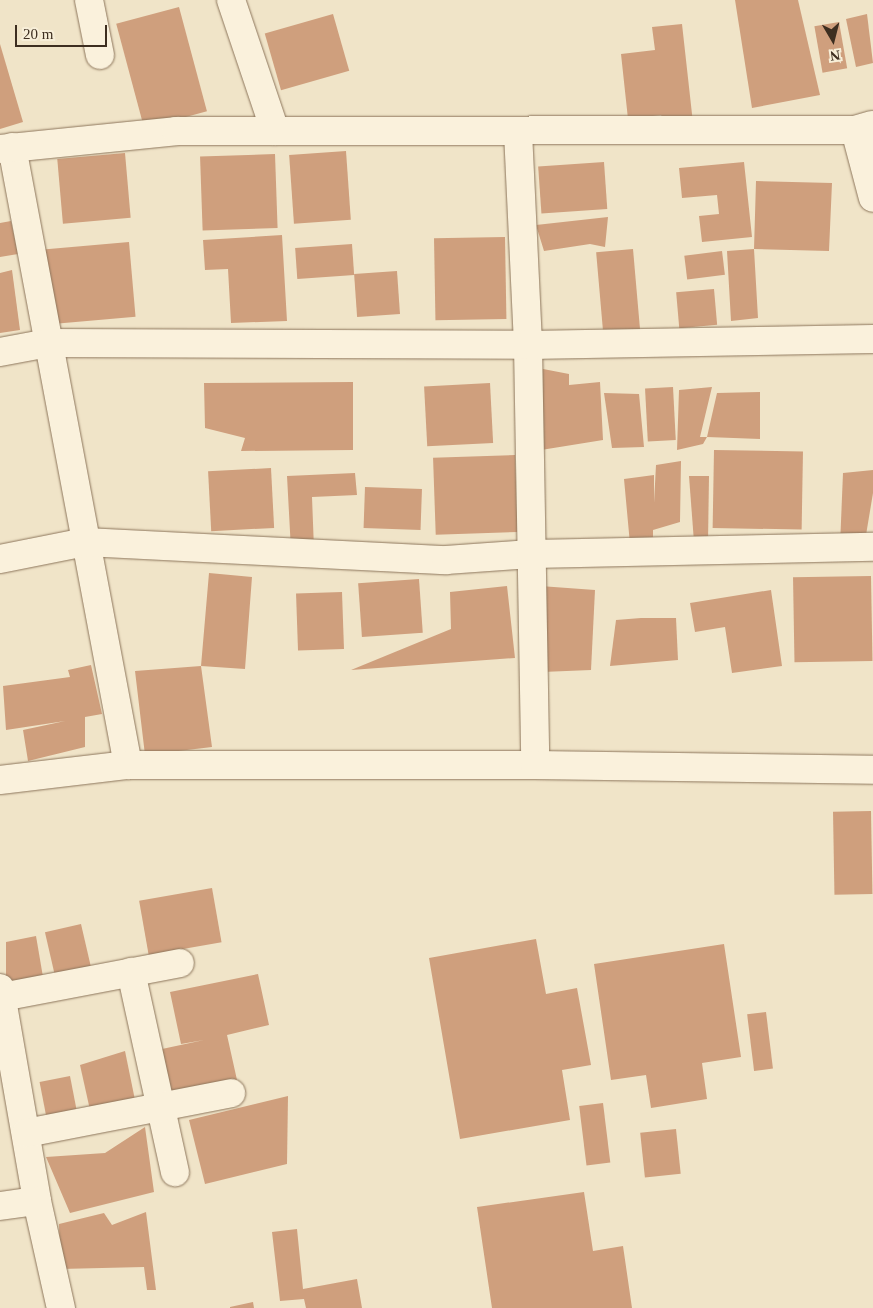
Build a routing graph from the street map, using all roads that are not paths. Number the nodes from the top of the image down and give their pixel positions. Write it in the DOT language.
graph roads {
  1 [pos="88,0"];
  2 [pos="231,0"];
  3 [pos="100,55"];
  4 [pos="867,128"];
  5 [pos="275,131"];
  6 [pos="518,132"];
  7 [pos="6,148"];
  8 [pos="873,198"];
  9 [pos="873,339"];
  10 [pos="48,343"];
  11 [pos="528,346"];
  12 [pos="0,352"];
  13 [pos="85,542"];
  14 [pos="873,547"];
  15 [pos="531,554"];
  16 [pos="0,559"];
  17 [pos="128,765"];
  18 [pos="535,765"];
  19 [pos="873,770"];
  20 [pos="0,780"];
  21 [pos="180,963"];
  22 [pos="131,972"];
  23 [pos="1,993"];
  24 [pos="231,1093"];
  25 [pos="163,1106"];
  26 [pos="26,1133"];
  27 [pos="175,1172"];
  28 [pos="37,1201"];
  29 [pos="0,1206"];
  30 [pos="61,1308"];
  1 -- 3 [label="street"];
  2 -- 5 [label="street"];
  4 -- 6 [label="street"];
  4 -- 8 [label="street"];
  5 -- 6 [label="street"];
  5 -- 7 [label="street"];
  6 -- 11 [label="street"];
  7 -- 10 [label="street"];
  9 -- 11 [label="street"];
  10 -- 11 [label="street"];
  10 -- 12 [label="street"];
  10 -- 13 [label="street"];
  11 -- 15 [label="street"];
  13 -- 15 [label="street"];
  13 -- 16 [label="street"];
  13 -- 17 [label="street"];
  14 -- 15 [label="street"];
  15 -- 18 [label="street"];
  17 -- 18 [label="street"];
  17 -- 20 [label="street"];
  18 -- 19 [label="street"];
  21 -- 22 [label="street"];
  22 -- 23 [label="street"];
  22 -- 25 [label="street"];
  23 -- 26 [label="street"];
  24 -- 25 [label="street"];
  25 -- 26 [label="street"];
  25 -- 27 [label="street"];
  26 -- 28 [label="street"];
  28 -- 29 [label="street"];
  28 -- 30 [label="street"];
}
